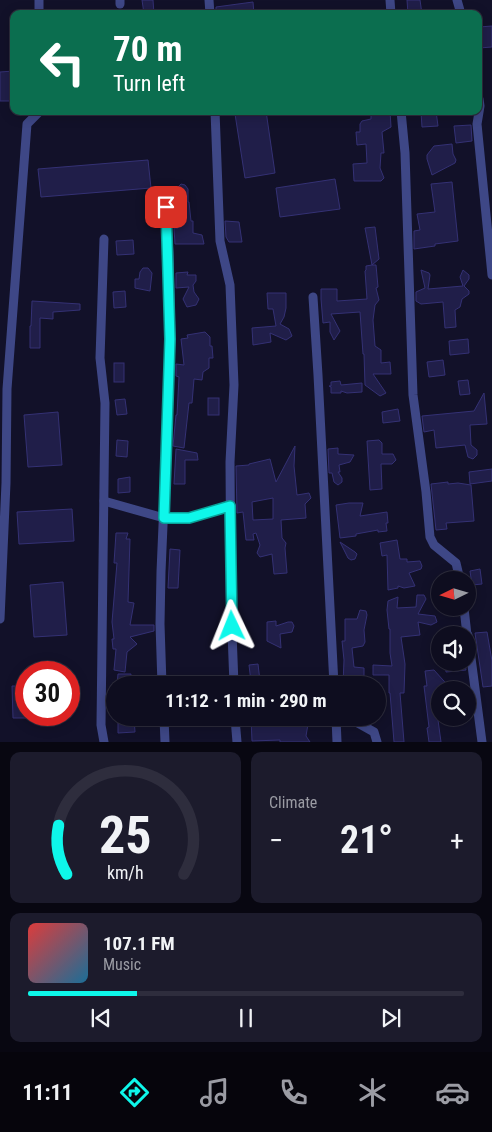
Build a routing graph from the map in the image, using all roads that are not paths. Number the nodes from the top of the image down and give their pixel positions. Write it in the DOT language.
graph roads {
  1 [pos="36,115"];
  2 [pos="215,115"];
  3 [pos="401,115"];
  4 [pos="478,115"];
  5 [pos="166,207"];
  6 [pos="104,239"];
  7 [pos="492,275"];
  8 [pos="313,296"];
  9 [pos="3,388"];
  10 [pos="104,501"];
  11 [pos="230,506"];
  12 [pos="164,518"];
  13 [pos="458,571"];
  14 [pos="0,619"];
  15 [pos="473,671"];
  16 [pos="162,676"];
  17 [pos="234,676"];
  18 [pos="334,676"];
  19 [pos="164,726"];
  20 [pos="236,726"];
  21 [pos="336,726"];
  22 [pos="363,726"];
  23 [pos="104,742"];
  24 [pos="165,742"];
  25 [pos="236,742"];
  26 [pos="337,742"];
  27 [pos="377,742"];
  28 [pos="482,742"];
  1 -- 9 [label="street"];
  2 -- 11 [label="street"];
  3 -- 13 [label="street"];
  4 -- 7 [label="street"];
  5 -- 12 [label="street"];
  6 -- 10 [label="street"];
  8 -- 18 [label="street"];
  9 -- 14 [label="street"];
  10 -- 12 [label="street"];
  10 -- 23 [label="street"];
  11 -- 12 [label="street"];
  11 -- 17 [label="street"];
  12 -- 16 [label="street"];
  15 -- 28 [label="street"];
  19 -- 24 [label="street"];
  20 -- 25 [label="street"];
  21 -- 26 [label="street"];
  22 -- 27 [label="street"];
}
